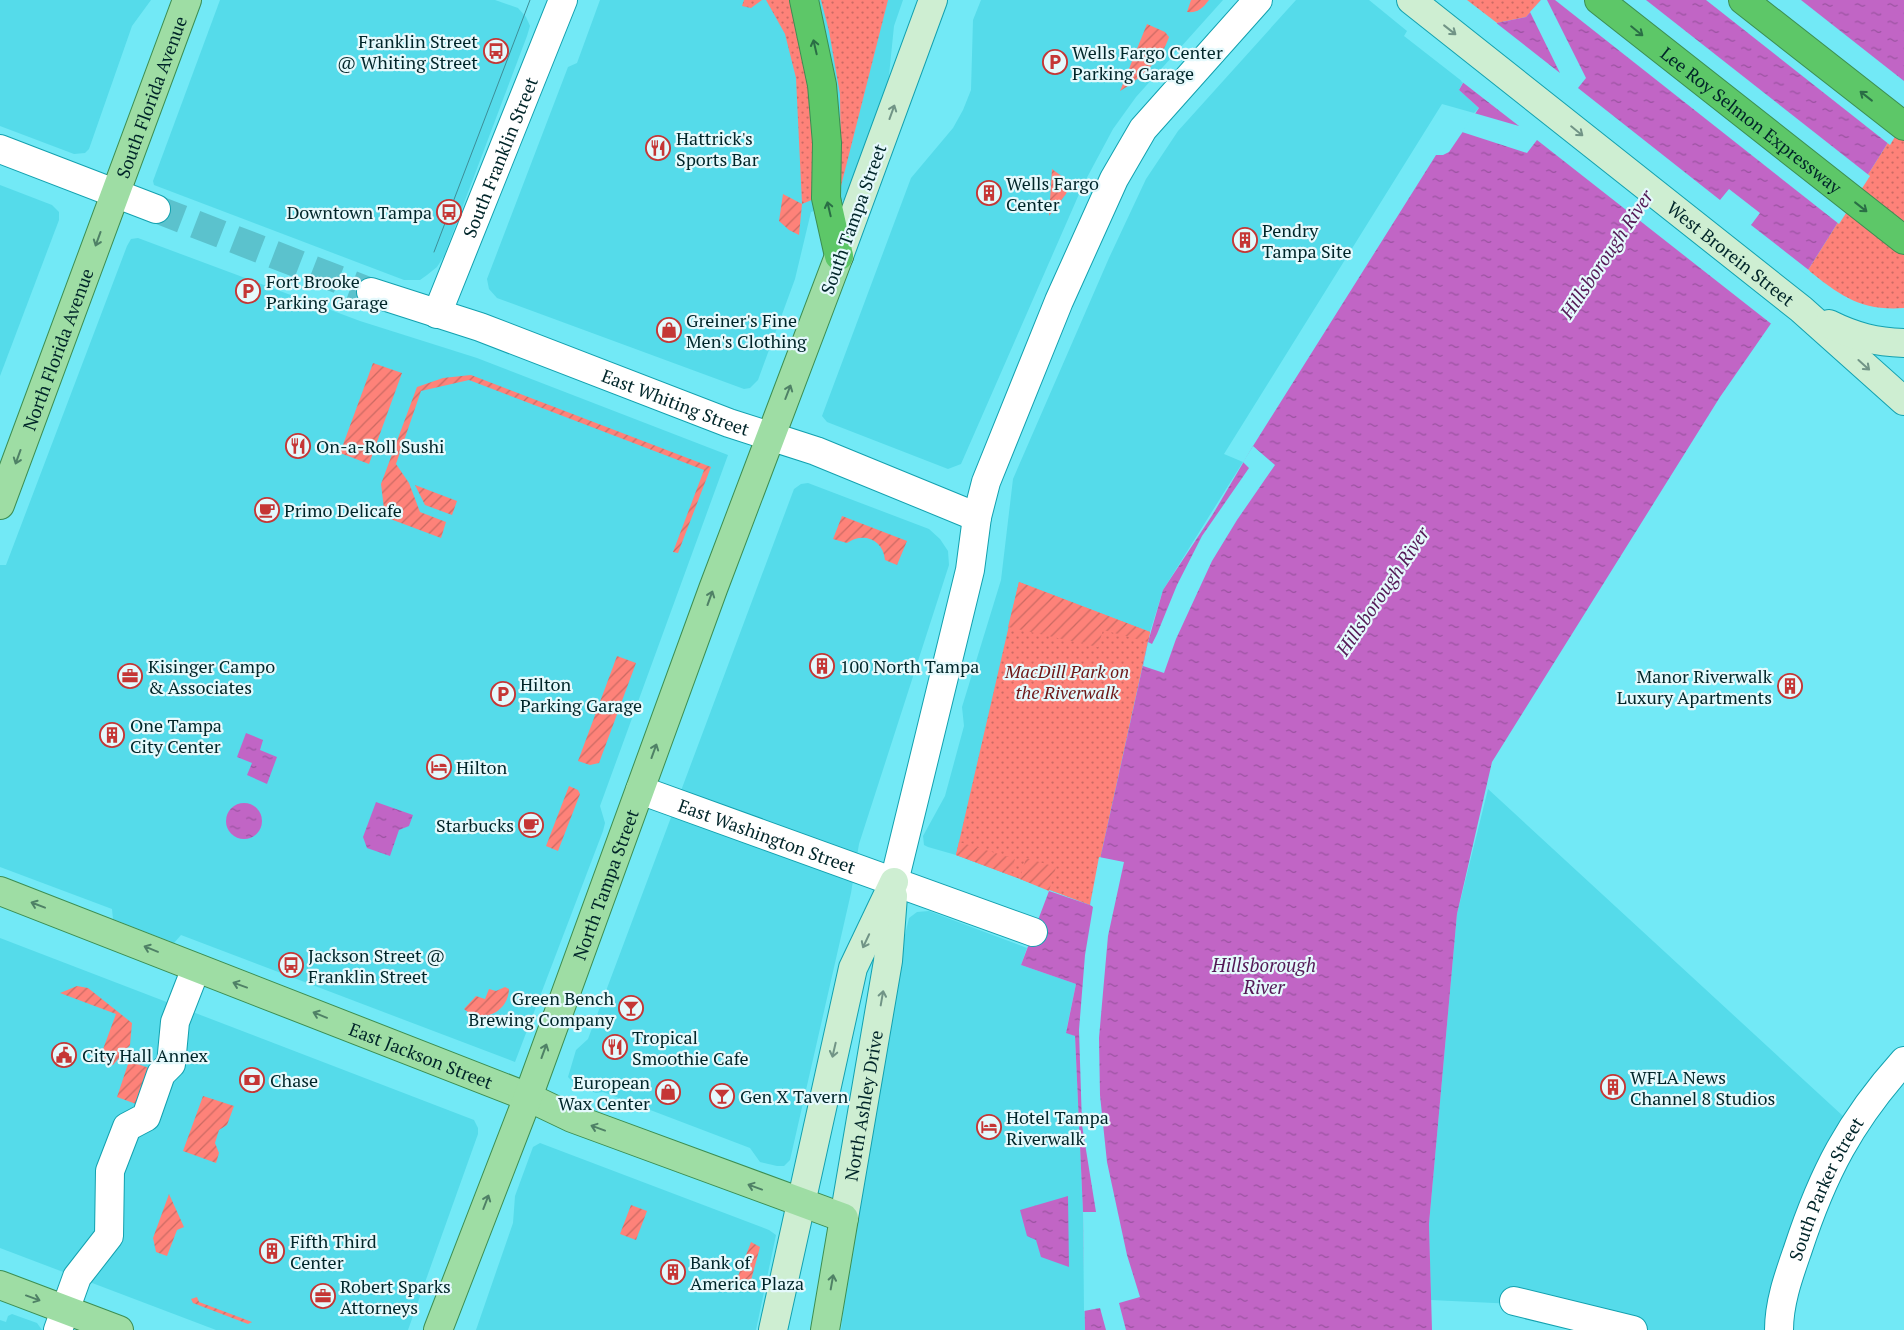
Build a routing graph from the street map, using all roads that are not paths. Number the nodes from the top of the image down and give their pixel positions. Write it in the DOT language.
graph roads {
  1 [pos="187,0"];
  2 [pos="563,0"];
  3 [pos="804,0"];
  4 [pos="933,0"];
  5 [pos="1258,0"];
  6 [pos="1411,0"];
  7 [pos="1598,0"];
  8 [pos="1743,0"];
  9 [pos="1904,126"];
  10 [pos="0,149"];
  11 [pos="114,193"];
  12 [pos="156,209"];
  13 [pos="1904,240"];
  14 [pos="839,256"];
  15 [pos="371,292"];
  16 [pos="1801,309"];
  17 [pos="437,314"];
  18 [pos="1904,343"];
  19 [pos="1904,401"];
  20 [pos="770,437"];
  21 [pos="0,505"];
  22 [pos="977,517"];
  23 [pos="640,790"];
  24 [pos="894,882"];
  25 [pos="0,891"];
  26 [pos="1033,932"];
  27 [pos="196,968"];
  28 [pos="1904,1062"];
  29 [pos="528,1097"];
  30 [pos="801,1203"];
  31 [pos="844,1218"];
  32 [pos="0,1286"];
  33 [pos="1514,1300"];
  34 [pos="62,1320"];
  35 [pos="119,1330"];
  36 [pos="438,1330"];
  37 [pos="773,1330"];
  38 [pos="825,1330"];
  39 [pos="1634,1330"];
  40 [pos="1779,1330"];
  1 -- 11 [label="main road, South Florida Avenue"];
  2 -- 17 [label="street, South Franklin Street"];
  14 -- 3 [label="highway, one-way"];
  14 -- 4 [label="main road, South Tampa Street, one-way"];
  5 -- 22 [label="street"];
  6 -- 16 [label="main road, West Brorein Street, one-way"];
  7 -- 13 [label="highway, Lee Roy Selmon Expressway, one-way"];
  9 -- 8 [label="highway, one-way"];
  10 -- 11 [label="street"];
  11 -- 12 [label="street"];
  11 -- 21 [label="main road, North Florida Avenue, one-way"];
  20 -- 14 [label="main road, South Tampa Street, one-way"];
  15 -- 17 [label="street, East Whiting Street"];
  16 -- 18 [label="main road"];
  16 -- 19 [label="main road, West Brorein Street, one-way"];
  17 -- 20 [label="street, East Whiting Street"];
  20 -- 22 [label="street, East Whiting Street"];
  23 -- 20 [label="main road, North Tampa Street, one-way"];
  22 -- 24 [label="street"];
  23 -- 24 [label="street, East Washington Street"];
  29 -- 23 [label="main road, North Tampa Street, one-way"];
  24 -- 26 [label="street, East Washington Street"];
  24 -- 30 [label="main road, one-way"];
  31 -- 24 [label="main road, North Ashley Drive, one-way"];
  27 -- 25 [label="main road, East Jackson Street, one-way"];
  29 -- 27 [label="main road, East Jackson Street, one-way"];
  27 -- 34 [label="street"];
  28 -- 40 [label="street, South Parker Street"];
  30 -- 29 [label="main road, East Jackson Street, one-way"];
  36 -- 29 [label="main road, North Tampa Street, one-way"];
  30 -- 31 [label="main road, East Jackson Street"];
  30 -- 37 [label="main road"];
  38 -- 31 [label="main road, North Ashley Drive, one-way"];
  32 -- 34 [label="main road, one-way"];
  33 -- 39 [label="street"];
  34 -- 35 [label="main road"];
}
